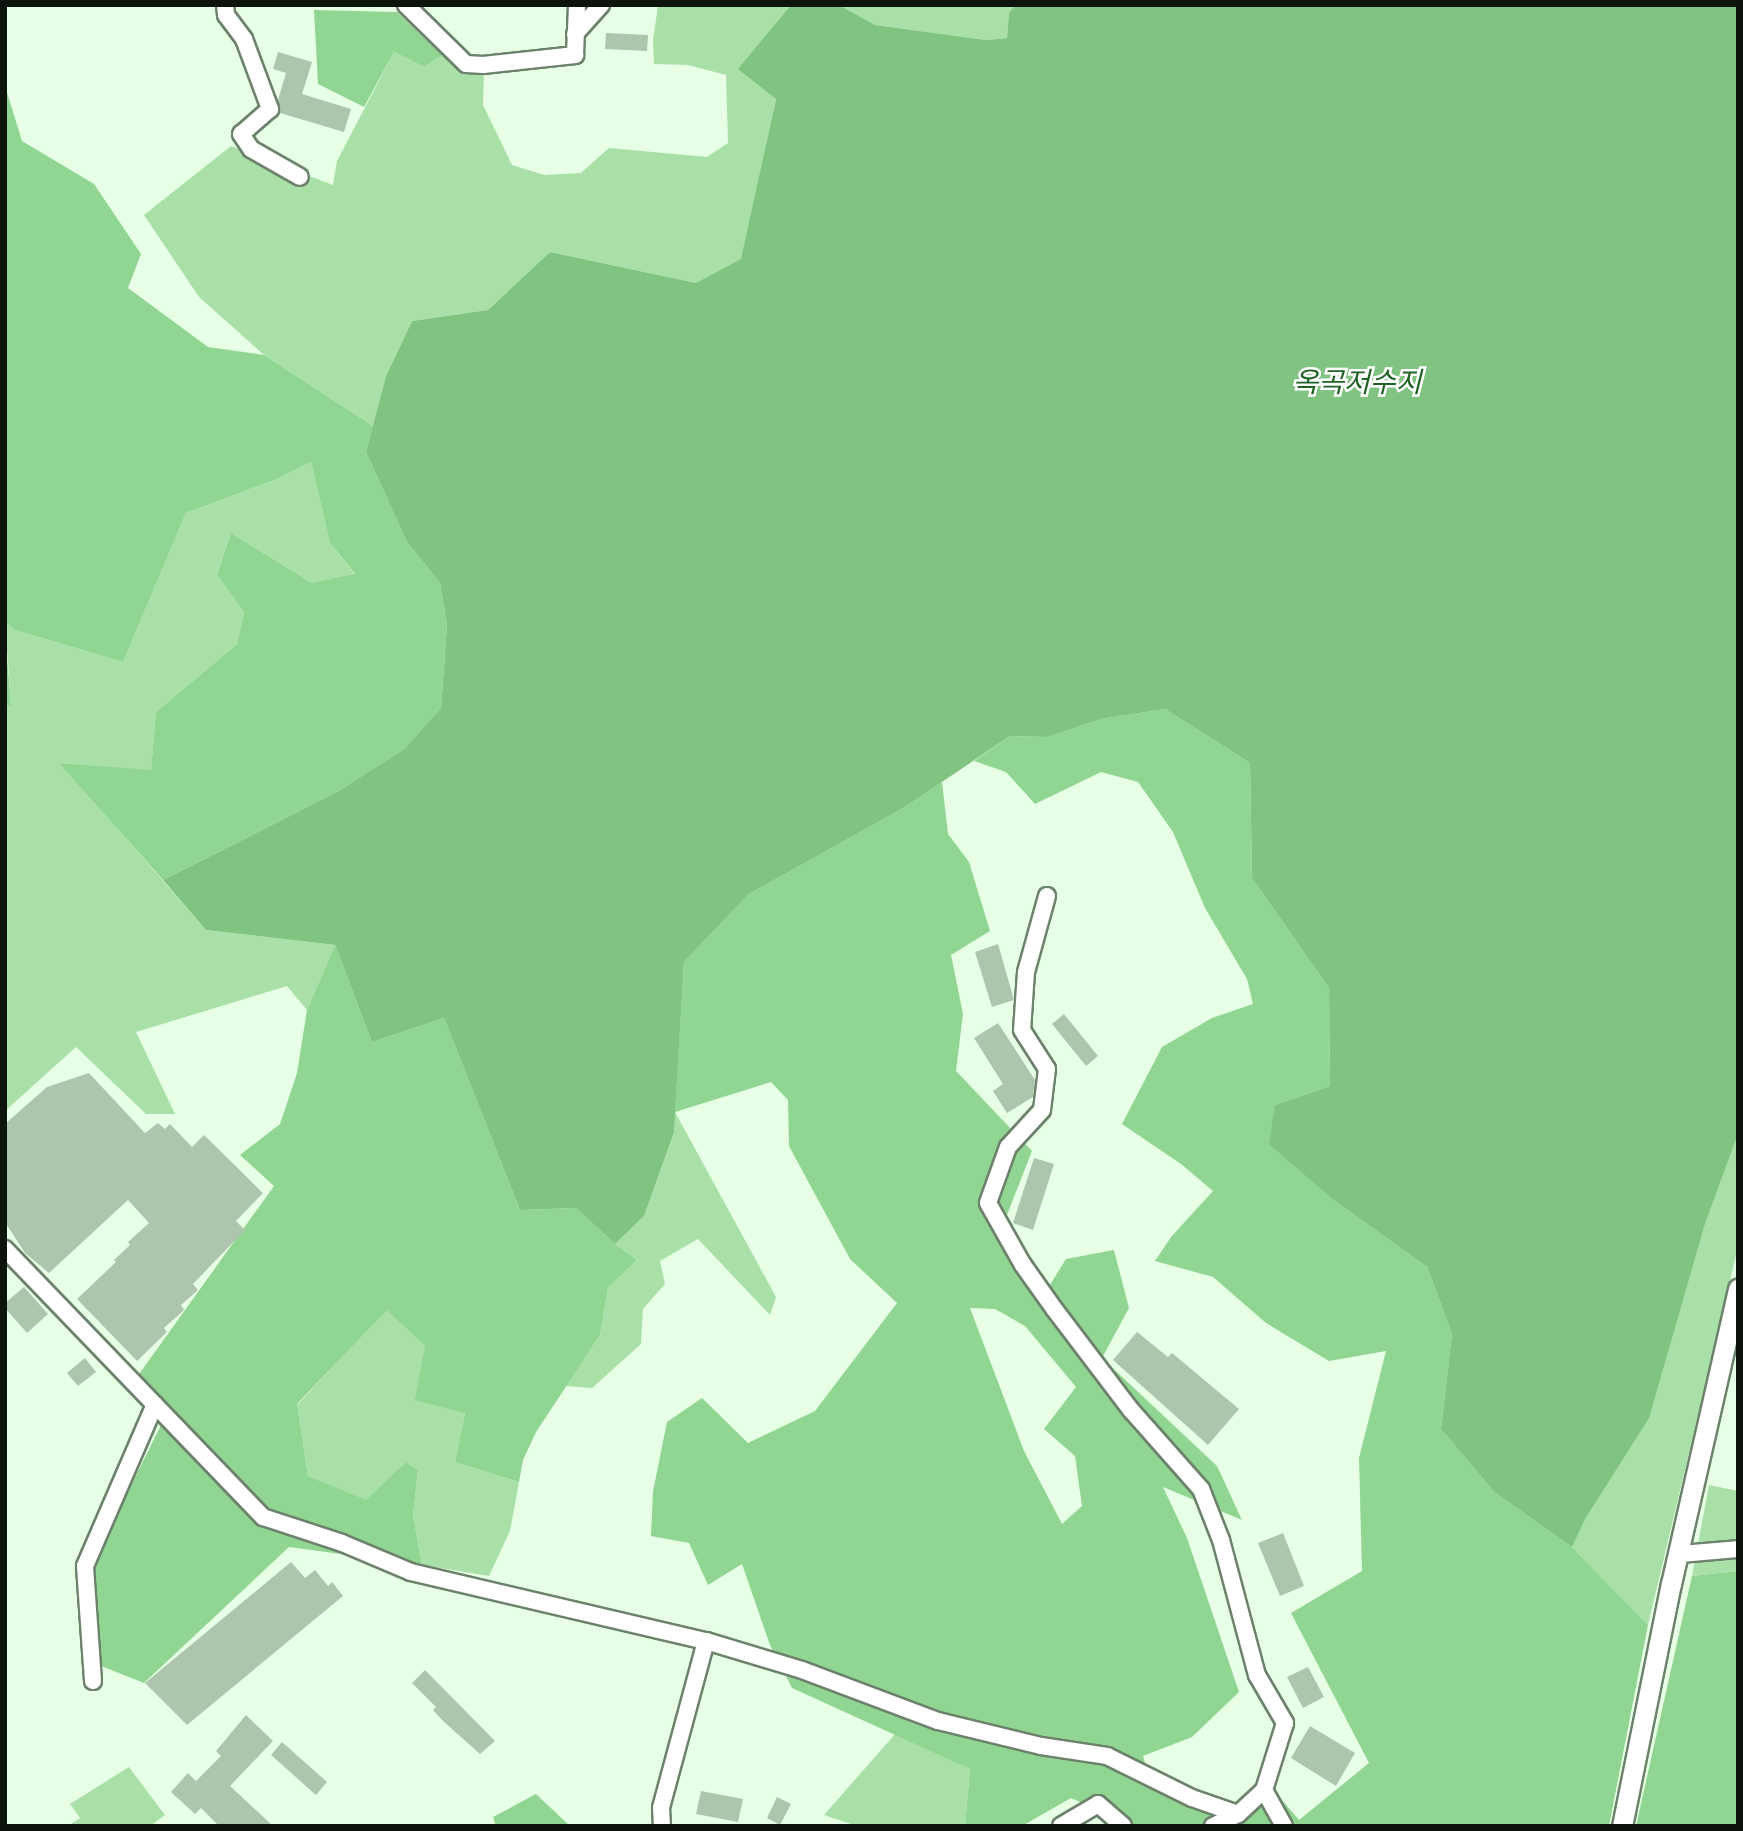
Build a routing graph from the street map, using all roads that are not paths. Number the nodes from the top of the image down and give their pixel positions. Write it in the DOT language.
graph roads {
  1 [pos="225,5"];
  2 [pos="406,5"];
  3 [pos="577,5"];
  4 [pos="601,5"];
  5 [pos="575,34"];
  6 [pos="300,177"];
  7 [pos="1047,896"];
  8 [pos="5,1249"];
  9 [pos="1738,1288"];
  10 [pos="155,1404"];
  11 [pos="1738,1549"];
  12 [pos="1680,1553"];
  13 [pos="706,1642"];
  14 [pos="93,1681"];
  15 [pos="1264,1790"];
  16 [pos="1238,1814"];
  17 [pos="662,1826"];
  18 [pos="1061,1826"];
  19 [pos="1123,1826"];
  20 [pos="1213,1826"];
  21 [pos="1284,1826"];
  22 [pos="1622,1826"];
  1 -- 6 [label="street"];
  2 -- 5 [label="street"];
  3 -- 5 [label="street"];
  4 -- 5 [label="street"];
  7 -- 15 [label="street"];
  8 -- 10 [label="street"];
  9 -- 12 [label="street"];
  10 -- 13 [label="street"];
  10 -- 14 [label="street"];
  11 -- 12 [label="street"];
  12 -- 22 [label="street"];
  13 -- 16 [label="street"];
  13 -- 17 [label="street"];
  15 -- 16 [label="street"];
  15 -- 21 [label="street"];
  16 -- 20 [label="street"];
  18 -- 19 [label="street"];
}
